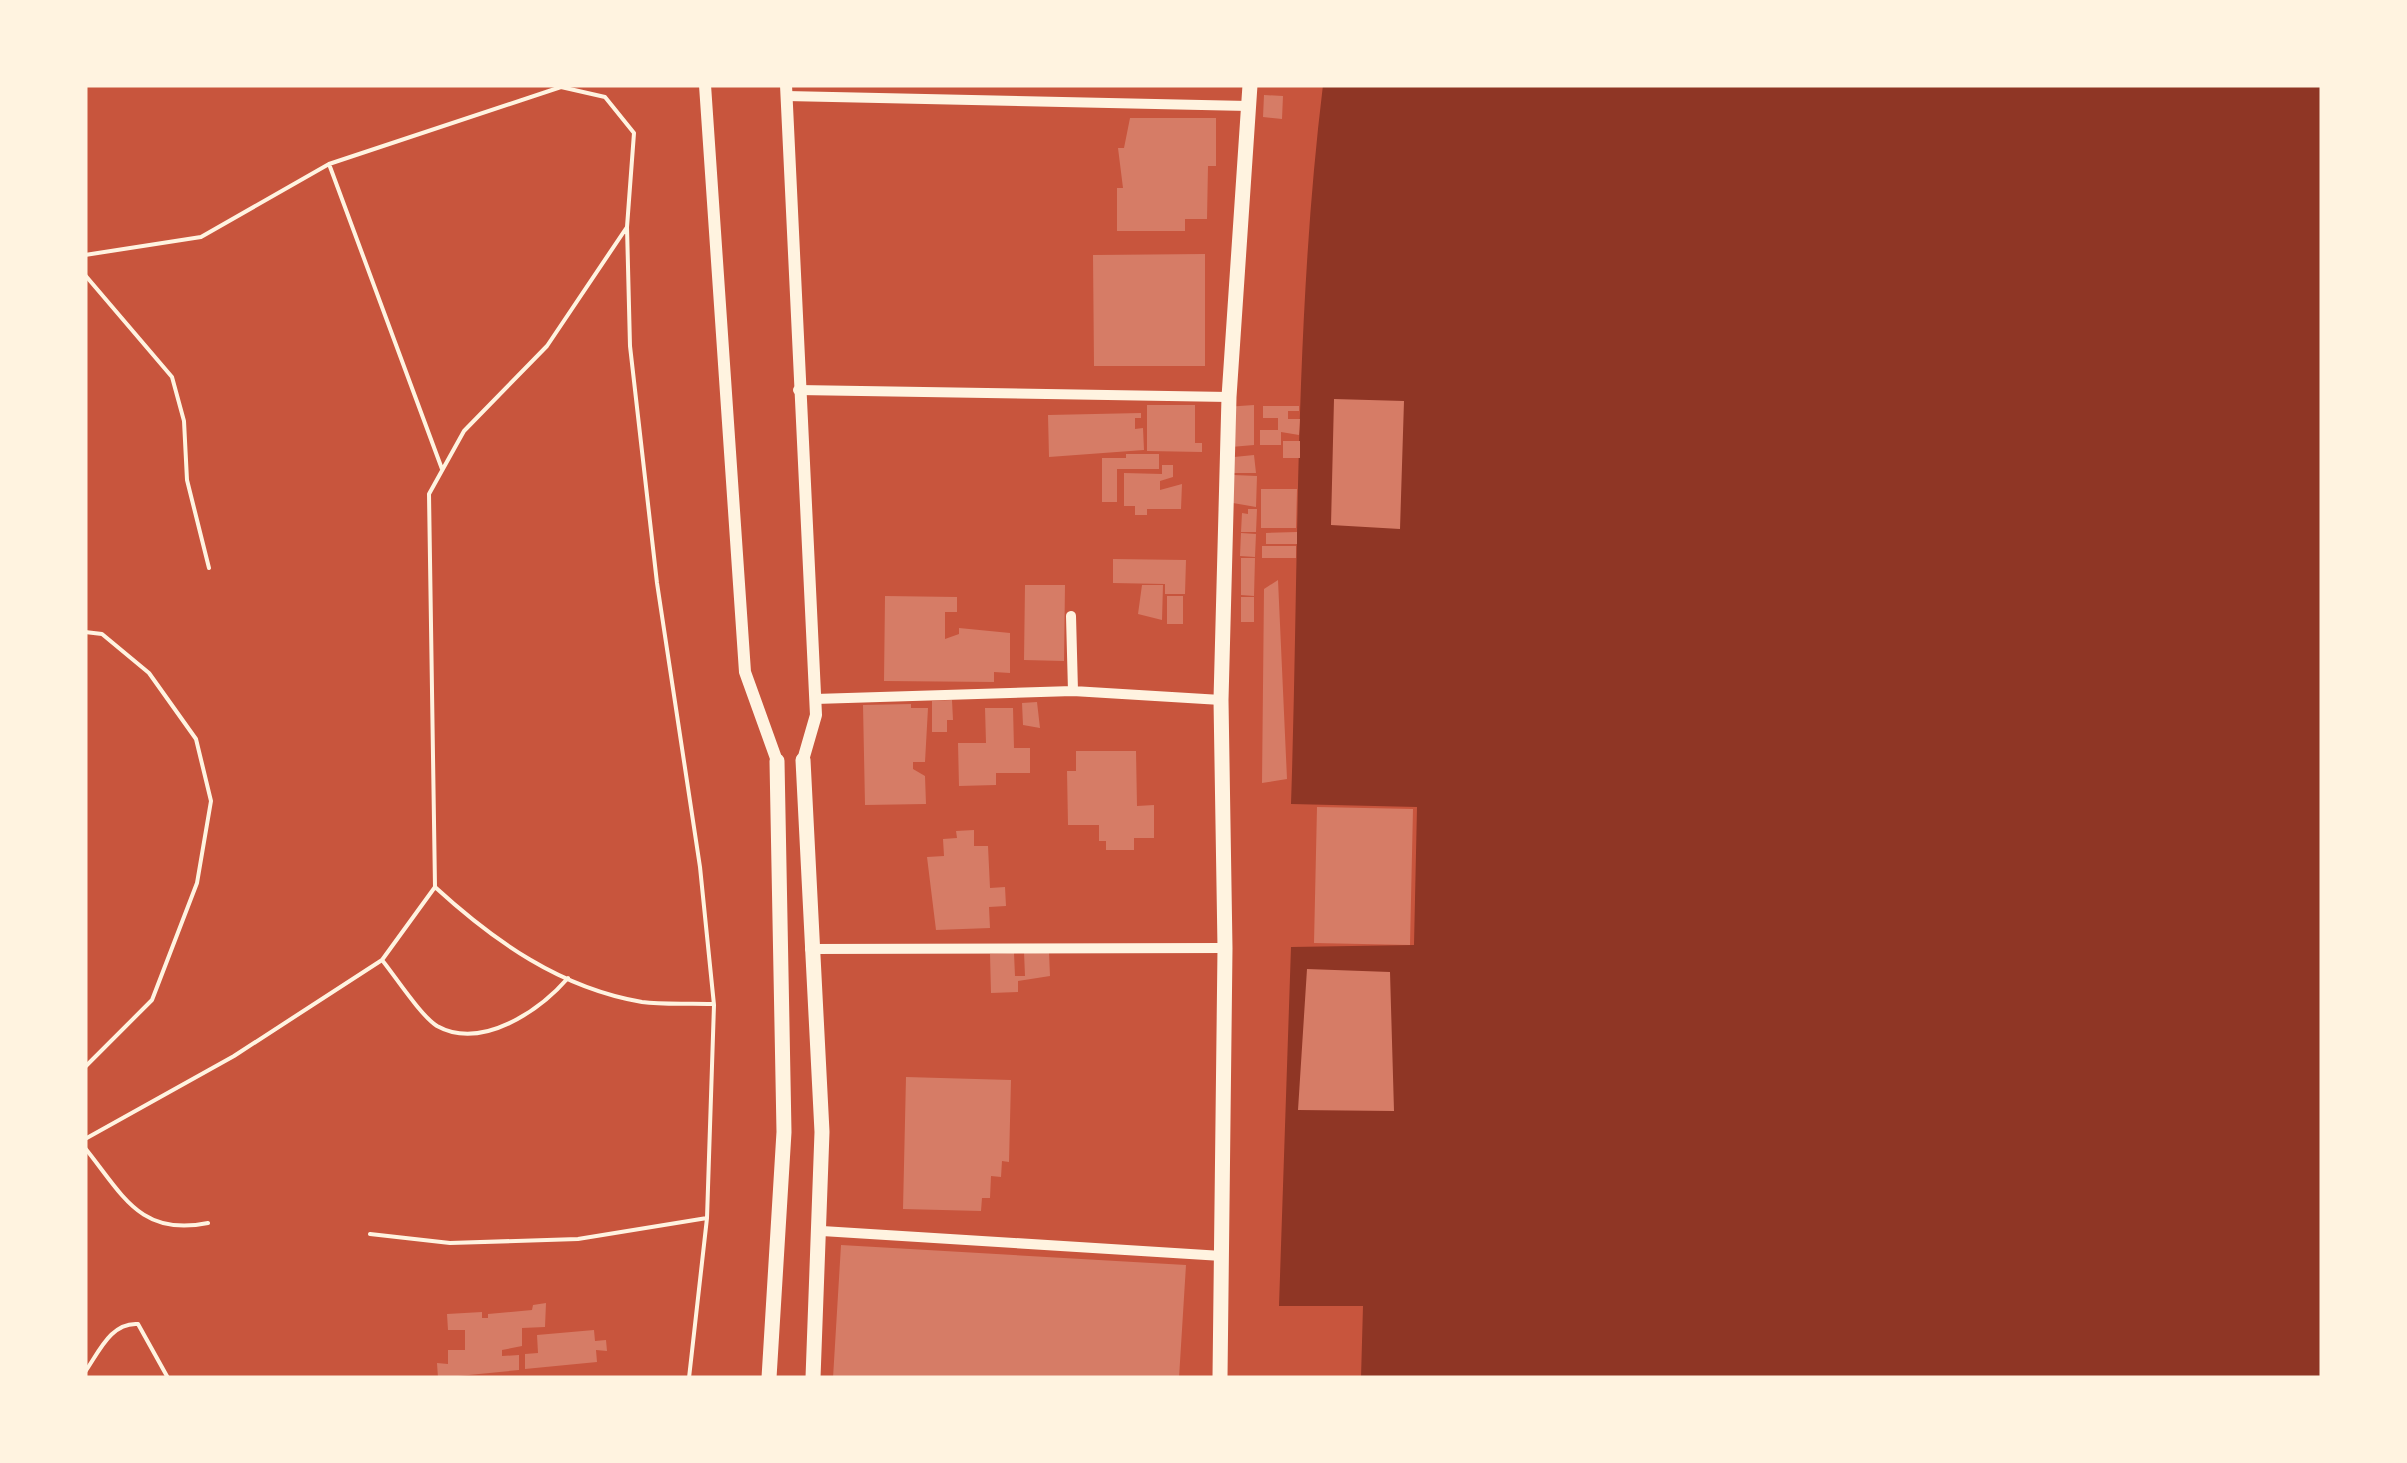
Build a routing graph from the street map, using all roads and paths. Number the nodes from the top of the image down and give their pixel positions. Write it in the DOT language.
graph roads {
  1 [pos="705,85"];
  2 [pos="1250,85"];
  3 [pos="786,90"];
  4 [pos="1248,106"];
  5 [pos="329,164"];
  6 [pos="627,227"];
  7 [pos="85,255"];
  8 [pos="85,275"];
  9 [pos="798,390"];
  10 [pos="1229,397"];
  11 [pos="442,470"];
  12 [pos="209,568"];
  13 [pos="1071,616"];
  14 [pos="85,632"];
  15 [pos="1073,691"];
  16 [pos="815,699"];
  17 [pos="1221,700"];
  18 [pos="777,760"];
  19 [pos="803,760"];
  20 [pos="435,887"];
  21 [pos="1225,948"];
  22 [pos="810,949"];
  23 [pos="382,960"];
  24 [pos="568,978"];
  25 [pos="714,1004"];
  26 [pos="85,1068"];
  27 [pos="85,1139"];
  28 [pos="85,1148"];
  29 [pos="707,1218"];
  30 [pos="208,1224"];
  31 [pos="822,1230"];
  32 [pos="370,1234"];
  33 [pos="1222,1256"];
  34 [pos="85,1372"];
  35 [pos="168,1378"];
  36 [pos="688,1378"];
  37 [pos="769,1378"];
  38 [pos="813,1378"];
  39 [pos="1220,1378"];
  1 -- 18 [label="street"];
  2 -- 4 [label="main road"];
  3 -- 4 [label="street"];
  3 -- 9 [label="street"];
  4 -- 10 [label="main road"];
  5 -- 6 [label="path"];
  5 -- 7 [label="path"];
  5 -- 11 [label="path"];
  6 -- 11 [label="path"];
  6 -- 25 [label="path"];
  8 -- 12 [label="path"];
  9 -- 10 [label="street"];
  9 -- 16 [label="street"];
  10 -- 17 [label="main road"];
  11 -- 20 [label="path"];
  13 -- 15 [label="street"];
  14 -- 26 [label="path"];
  15 -- 16 [label="street"];
  15 -- 17 [label="street"];
  16 -- 19 [label="street"];
  17 -- 21 [label="main road"];
  18 -- 37 [label="main road"];
  19 -- 22 [label="main road"];
  20 -- 23 [label="path"];
  20 -- 24 [label="path"];
  21 -- 22 [label="street"];
  21 -- 33 [label="main road"];
  22 -- 31 [label="main road"];
  23 -- 24 [label="path"];
  23 -- 27 [label="path"];
  24 -- 25 [label="path"];
  25 -- 29 [label="path"];
  28 -- 30 [label="path"];
  29 -- 32 [label="path"];
  29 -- 36 [label="path"];
  31 -- 33 [label="street"];
  31 -- 38 [label="main road"];
  33 -- 39 [label="main road"];
  34 -- 35 [label="path"];
}
